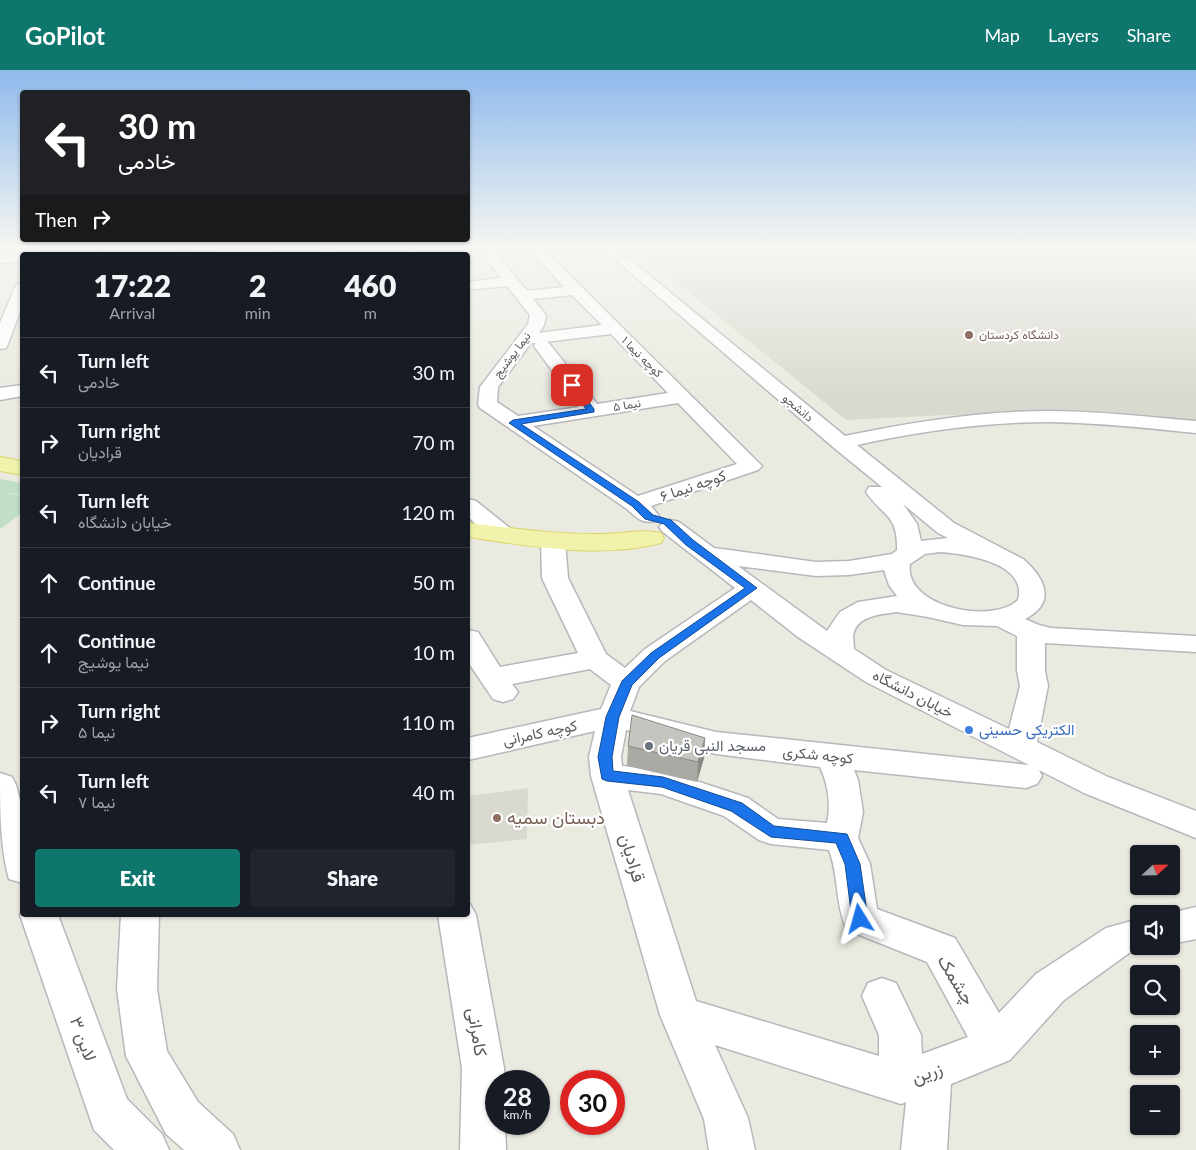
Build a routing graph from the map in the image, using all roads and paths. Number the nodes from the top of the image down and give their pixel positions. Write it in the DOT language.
graph roads {
  1 [pos="20,298"];
  2 [pos="526,298"];
  3 [pos="583,298"];
  4 [pos="652,298"];
  5 [pos="668,298"];
  6 [pos="17,315"];
  7 [pos="614,329"];
  8 [pos="20,336"];
  9 [pos="525,339"];
  10 [pos="1,340"];
  11 [pos="542,346"];
  12 [pos="20,391"];
  13 [pos="0,394"];
  14 [pos="682,397"];
  15 [pos="487,404"];
  16 [pos="470,410"];
  17 [pos="591,410"];
  18 [pos="513,423"];
  19 [pos="1196,427"];
  20 [pos="840,443"];
  21 [pos="0,454"];
  22 [pos="20,457"];
  23 [pos="0,464"];
  24 [pos="751,466"];
  25 [pos="20,468"];
  26 [pos="470,508"];
  27 [pos="650,524"];
  28 [pos="470,530"];
  29 [pos="502,534"];
  30 [pos="553,542"];
  31 [pos="705,554"];
  32 [pos="904,556"];
  33 [pos="997,556"];
  34 [pos="752,588"];
  35 [pos="935,610"];
  36 [pos="1001,618"];
  37 [pos="1031,632"];
  38 [pos="470,641"];
  39 [pos="1196,644"];
  40 [pos="840,653"];
  41 [pos="595,659"];
  42 [pos="626,684"];
  43 [pos="613,717"];
  44 [pos="470,749"];
  45 [pos="832,757"];
  46 [pos="1023,762"];
  47 [pos="607,776"];
  48 [pos="0,785"];
  49 [pos="1196,825"];
  50 [pos="841,838"];
  51 [pos="20,861"];
  52 [pos="40,917"];
  53 [pos="140,917"];
  54 [pos="457,917"];
  55 [pos="1196,923"];
  56 [pos="1180,926"];
  57 [pos="1130,937"];
  58 [pos="882,996"];
  59 [pos="680,1015"];
  60 [pos="995,1046"];
  61 [pos="916,1077"];
  62 [pos="146,1150"];
  63 [pos="217,1150"];
  64 [pos="483,1150"];
  65 [pos="732,1150"];
  66 [pos="924,1150"];
  1 -- 6 [label="street"];
  2 -- 9 [label="street, نیما یوشیج"];
  3 -- 7 [label="street, کوچه نیما ۱"];
  4 -- 32 [label="street, دانشجو"];
  5 -- 20 [label="street, دانشجو"];
  6 -- 10 [label="street"];
  7 -- 9 [label="street"];
  7 -- 14 [label="street, کوچه نیما ۱"];
  8 -- 10 [label="street"];
  9 -- 15 [label="street, نیما یوشیج"];
  11 -- 17 [label="street"];
  12 -- 13 [label="street"];
  14 -- 17 [label="street, نیما ۵"];
  14 -- 24 [label="street, کوچه نیما ۱"];
  15 -- 16 [label="street"];
  15 -- 18 [label="street"];
  17 -- 18 [label="street, نیما ۵"];
  18 -- 27 [label="street"];
  19 -- 20 [label="street"];
  20 -- 33 [label="street, دانشجو"];
  21 -- 22 [label="main road"];
  23 -- 25 [label="main road"];
  24 -- 27 [label="street, کوچه نیما ۶"];
  26 -- 29 [label="street"];
  27 -- 30 [label="main road"];
  27 -- 31 [label="street, خیابان دانشگاه"];
  28 -- 29 [label="main road"];
  29 -- 30 [label="main road"];
  30 -- 41 [label="street"];
  31 -- 32 [label="street"];
  31 -- 34 [label="street, خیابان دانشگاه"];
  32 -- 33 [label="street"];
  32 -- 35 [label="street, دانشجو"];
  33 -- 36 [label="street"];
  34 -- 40 [label="street, خیابان دانشگاه"];
  34 -- 42 [label="street, قرادیان"];
  35 -- 36 [label="street"];
  35 -- 40 [label="street"];
  36 -- 37 [label="street"];
  37 -- 39 [label="street"];
  37 -- 46 [label="street"];
  38 -- 41 [label="street"];
  40 -- 46 [label="street, خیابان دانشگاه"];
  41 -- 42 [label="street"];
  42 -- 43 [label="street, قرادیان"];
  43 -- 44 [label="street, کوچه کامرانی"];
  43 -- 45 [label="street, کوچه شکری"];
  43 -- 47 [label="street, قرادیان"];
  45 -- 46 [label="street, کوچه شکری"];
  45 -- 50 [label="street"];
  46 -- 49 [label="street, خیابان دانشگاه"];
  47 -- 50 [label="street"];
  47 -- 59 [label="street, قرادیان"];
  48 -- 51 [label="street"];
  50 -- 60 [label="street, چشمک"];
  52 -- 62 [label="street, لاین ۳"];
  53 -- 63 [label="street"];
  54 -- 64 [label="street, کامرانی"];
  55 -- 56 [label="street"];
  57 -- 60 [label="street, زرین"];
  58 -- 61 [label="street"];
  59 -- 61 [label="street, زرین"];
  59 -- 65 [label="street, قرادیان"];
  60 -- 61 [label="street, زرین"];
  61 -- 66 [label="street"];
}
